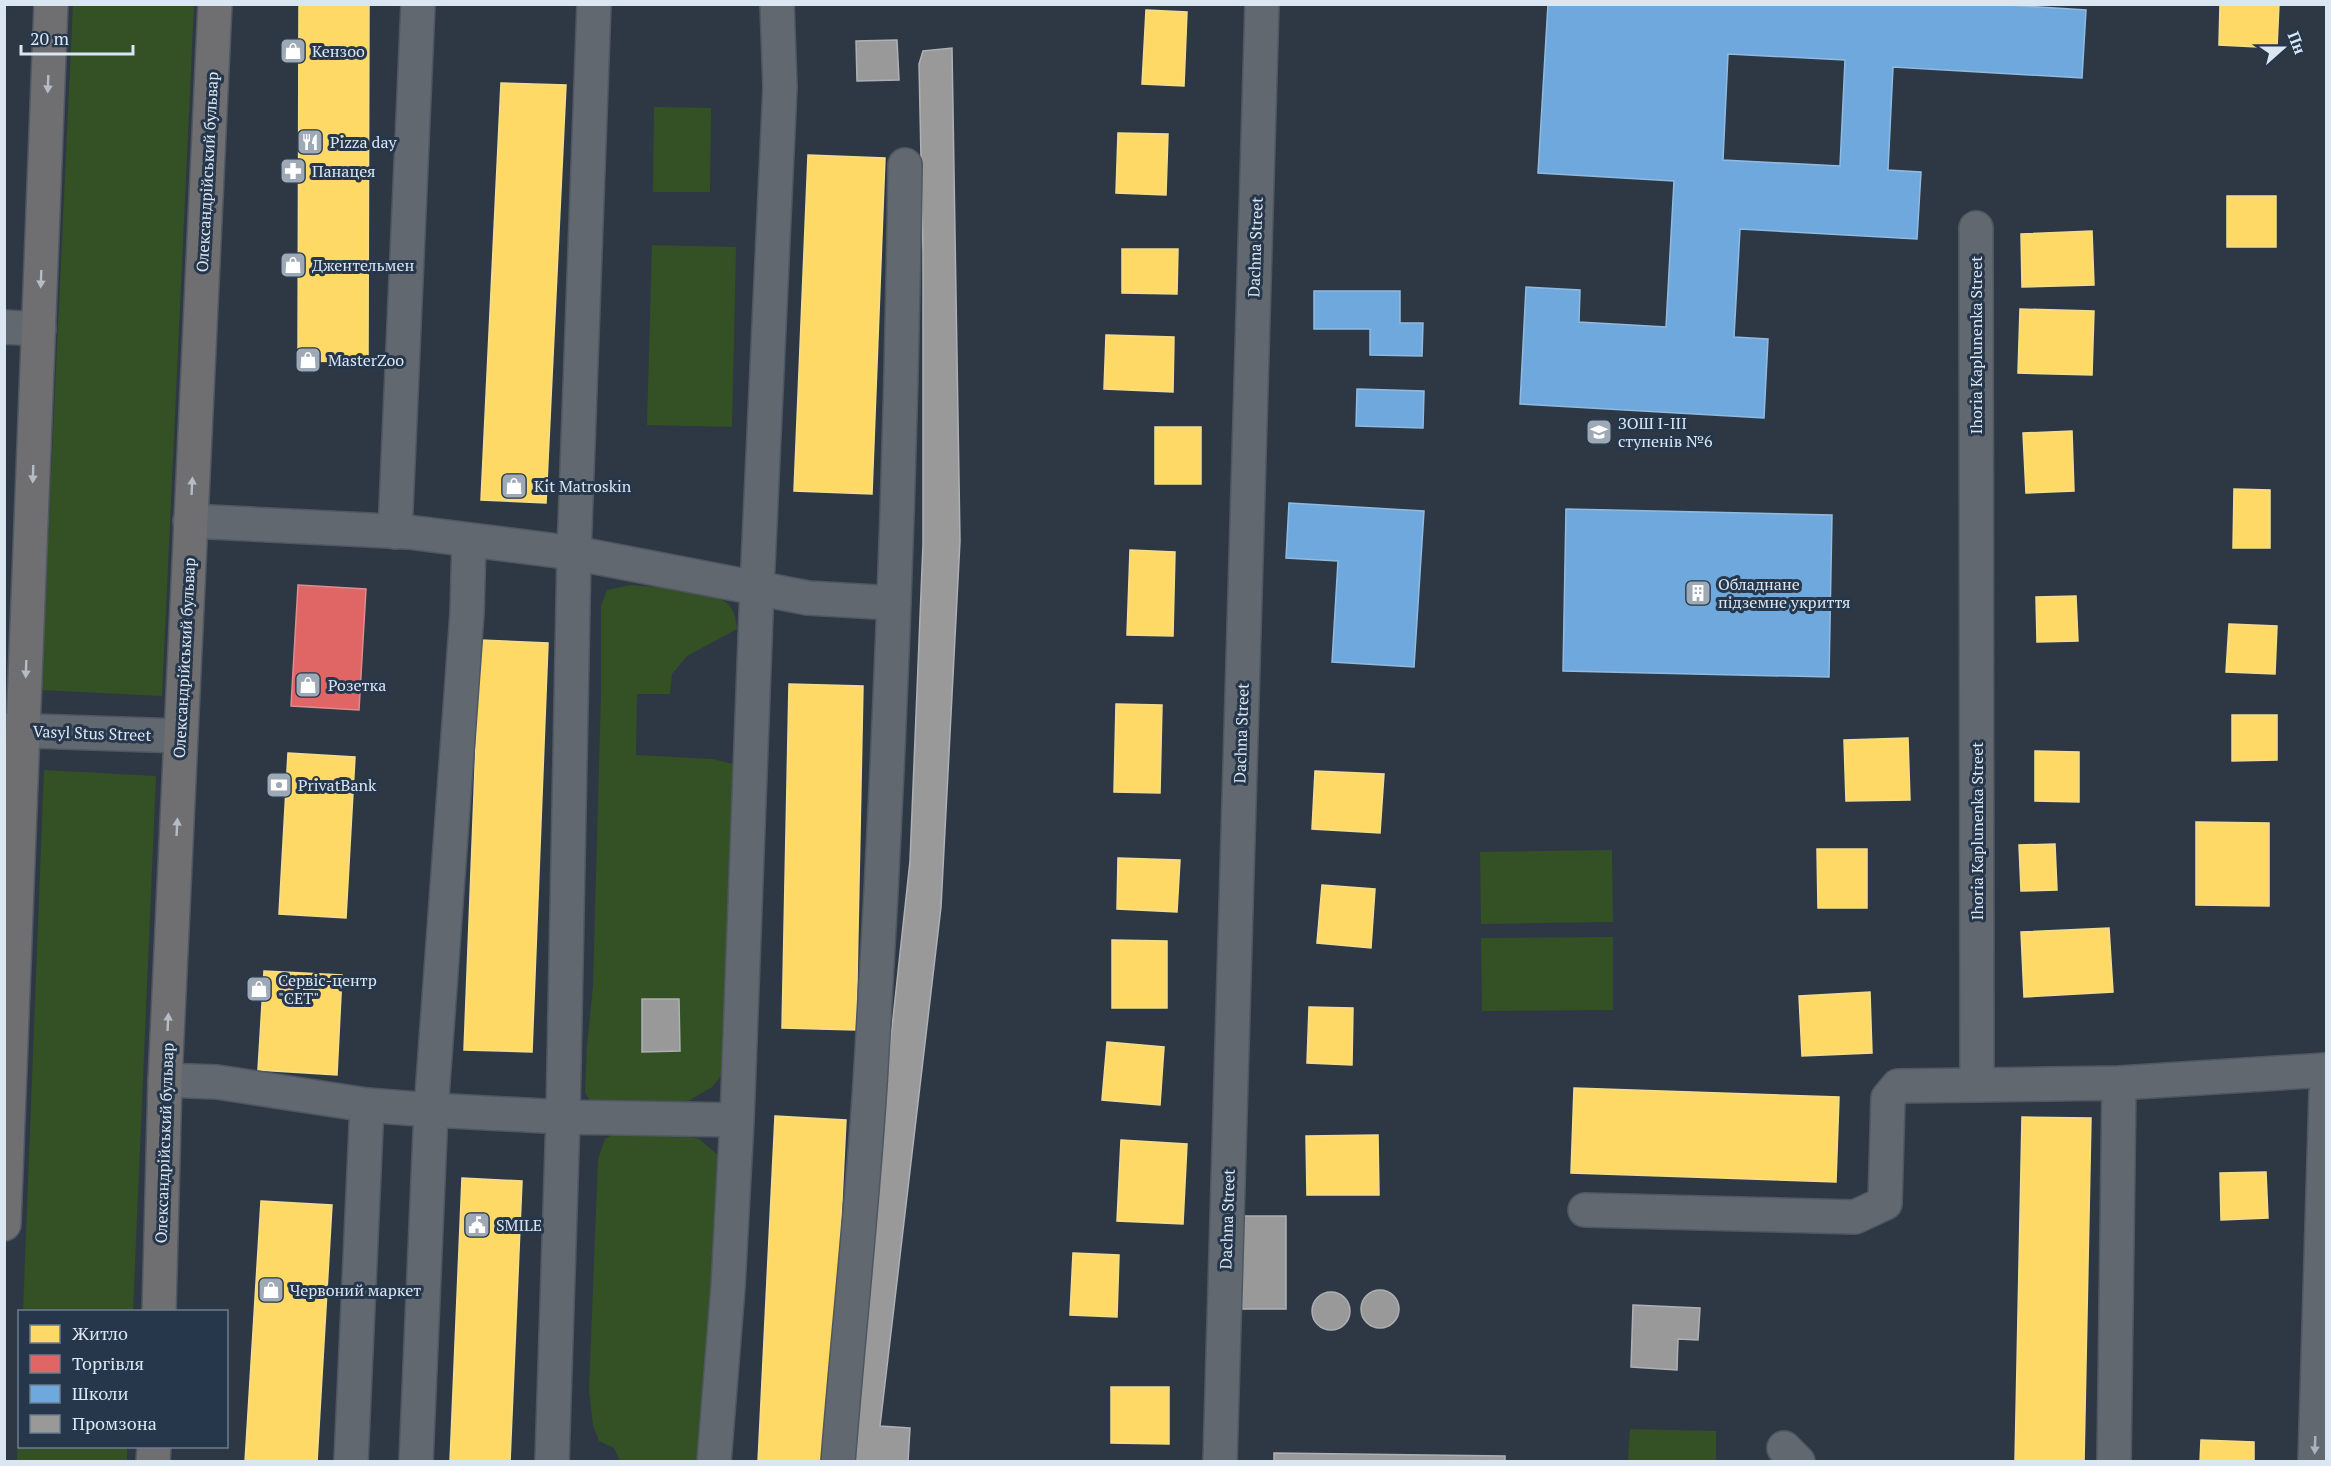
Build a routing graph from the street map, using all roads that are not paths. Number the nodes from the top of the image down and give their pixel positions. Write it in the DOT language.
graph roads {
  1 [pos="51,4"];
  2 [pos="215,4"];
  3 [pos="418,4"];
  4 [pos="594,4"];
  5 [pos="777,4"];
  6 [pos="1262,4"];
  7 [pos="905,165"];
  8 [pos="1976,228"];
  9 [pos="4,327"];
  10 [pos="39,329"];
  11 [pos="190,521"];
  12 [pos="395,532"];
  13 [pos="469,540"];
  14 [pos="574,553"];
  15 [pos="757,587"];
  16 [pos="894,603"];
  17 [pos="14,730"];
  18 [pos="180,736"];
  19 [pos="2326,1070"];
  20 [pos="165,1080"];
  21 [pos="2119,1083"];
  22 [pos="1977,1085"];
  23 [pos="2326,1093"];
  24 [pos="367,1105"];
  25 [pos="431,1110"];
  26 [pos="563,1117"];
  27 [pos="737,1120"];
  28 [pos="1585,1210"];
  29 [pos="4,1224"];
  30 [pos="159,1310"];
  31 [pos="351,1461"];
  32 [pos="416,1461"];
  33 [pos="552,1461"];
  34 [pos="714,1461"];
  35 [pos="838,1461"];
  36 [pos="1220,1461"];
  37 [pos="2114,1461"];
  38 [pos="2314,1461"];
  1 -- 10 [label="main road, one-way"];
  11 -- 2 [label="main road, Олександрійський бульвар, one-way"];
  3 -- 12 [label="street"];
  4 -- 14 [label="street"];
  5 -- 15 [label="street"];
  6 -- 36 [label="street, Dachna Street"];
  7 -- 16 [label="street"];
  8 -- 22 [label="street, Ihoria Kaplunenka Street"];
  9 -- 10 [label="street"];
  10 -- 17 [label="main road, one-way"];
  11 -- 12 [label="street"];
  11 -- 18 [label="main road, Олександрійський бульвар"];
  12 -- 13 [label="street"];
  13 -- 14 [label="street"];
  13 -- 25 [label="street"];
  14 -- 15 [label="street"];
  14 -- 26 [label="street"];
  15 -- 16 [label="street"];
  15 -- 27 [label="street"];
  16 -- 35 [label="street"];
  17 -- 18 [label="street, Vasyl Stus Street"];
  17 -- 29 [label="main road"];
  20 -- 18 [label="main road, Олександрійський бульвар, one-way"];
  19 -- 21 [label="street"];
  20 -- 24 [label="street"];
  20 -- 30 [label="main road, Олександрійський бульвар"];
  21 -- 22 [label="street"];
  21 -- 37 [label="street"];
  22 -- 28 [label="street"];
  23 -- 38 [label="street, one-way"];
  24 -- 25 [label="street"];
  24 -- 31 [label="street"];
  25 -- 26 [label="street"];
  25 -- 32 [label="street"];
  26 -- 27 [label="street"];
  26 -- 33 [label="street"];
  27 -- 34 [label="street"];
}
